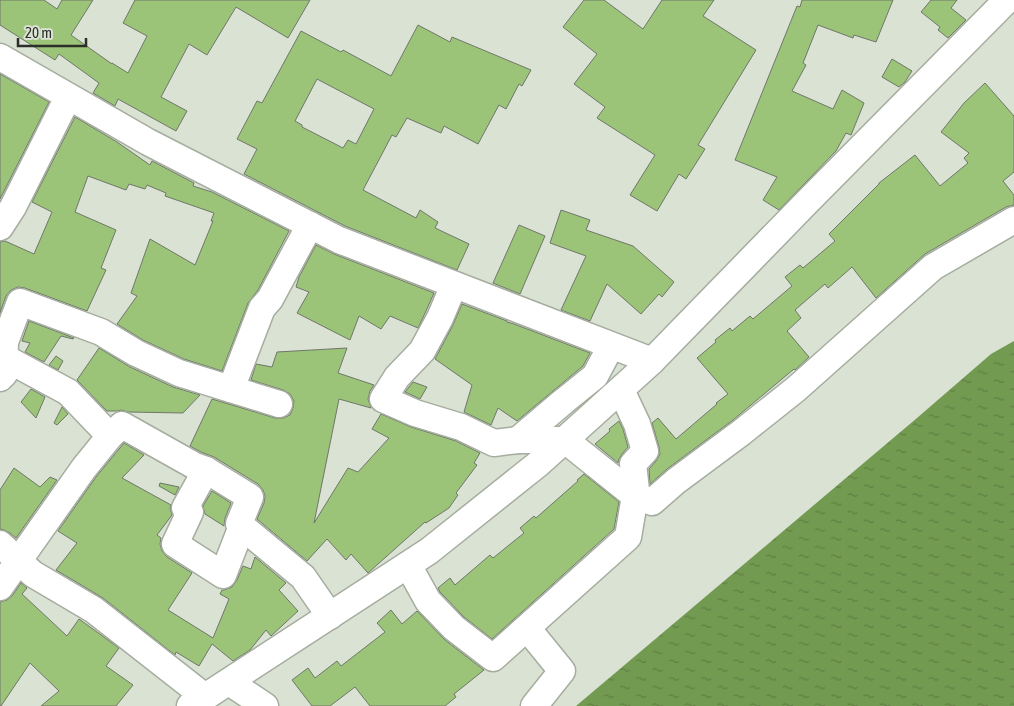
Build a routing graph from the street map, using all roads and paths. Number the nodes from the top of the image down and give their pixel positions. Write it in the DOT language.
graph roads {
  1 [pos="1007,0"];
  2 [pos="0,56"];
  3 [pos="68,97"];
  4 [pos="1014,220"];
  5 [pos="310,225"];
  6 [pos="0,227"];
  7 [pos="454,285"];
  8 [pos="611,346"];
  9 [pos="652,362"];
  10 [pos="2,364"];
  11 [pos="231,389"];
  12 [pos="621,390"];
  13 [pos="279,404"];
  14 [pos="110,436"];
  15 [pos="518,440"];
  16 [pos="565,440"];
  17 [pos="206,470"];
  18 [pos="635,496"];
  19 [pos="242,526"];
  20 [pos="9,553"];
  21 [pos="408,565"];
  22 [pos="0,587"];
  23 [pos="330,616"];
  24 [pos="527,628"];
  25 [pos="229,682"];
  26 [pos="198,702"];
  27 [pos="265,706"];
  28 [pos="534,706"];
  1 -- 9 [label="street"];
  2 -- 3 [label="street"];
  3 -- 5 [label="street"];
  3 -- 6 [label="street"];
  4 -- 18 [label="street"];
  5 -- 7 [label="street"];
  5 -- 11 [label="street"];
  7 -- 8 [label="street"];
  7 -- 15 [label="street"];
  8 -- 9 [label="street"];
  8 -- 15 [label="street"];
  9 -- 12 [label="street"];
  10 -- 11 [label="street"];
  10 -- 14 [label="street"];
  11 -- 13 [label="street"];
  12 -- 16 [label="street"];
  12 -- 18 [label="street"];
  14 -- 17 [label="street"];
  14 -- 20 [label="street"];
  15 -- 16 [label="street"];
  16 -- 18 [label="street"];
  16 -- 21 [label="street"];
  17 -- 19 [label="street"];
  17 -- 19 [label="street"];
  18 -- 24 [label="street"];
  19 -- 23 [label="street"];
  20 -- 22 [label="street"];
  20 -- 26 [label="street"];
  21 -- 23 [label="street"];
  21 -- 24 [label="street"];
  23 -- 25 [label="street"];
  24 -- 28 [label="street"];
  25 -- 26 [label="street"];
  25 -- 27 [label="street"];
}
